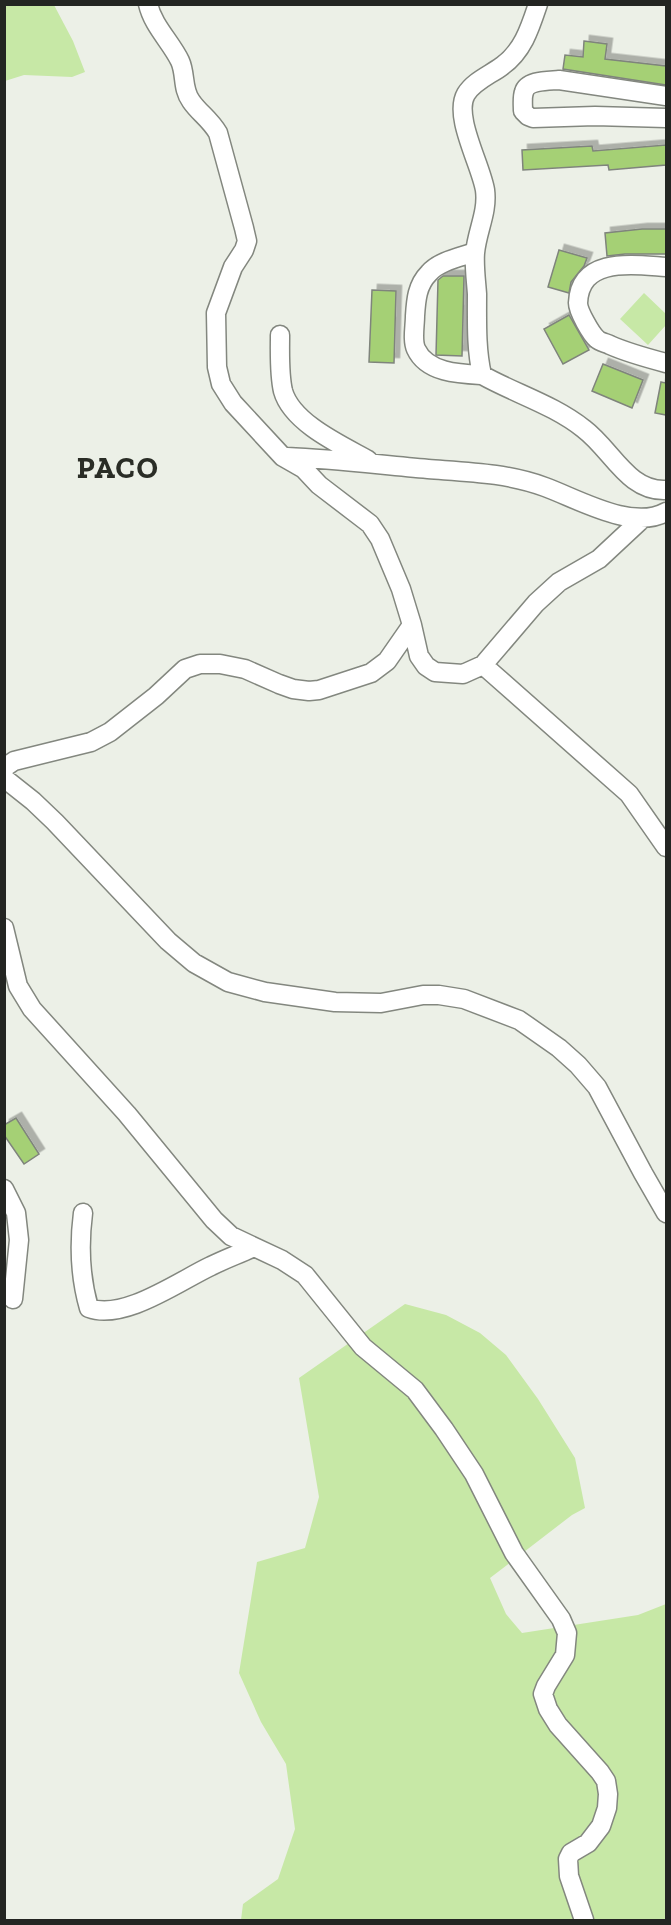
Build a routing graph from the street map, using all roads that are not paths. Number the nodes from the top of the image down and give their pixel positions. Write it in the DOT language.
graph roads {
  1 [pos="148,4"];
  2 [pos="538,4"];
  3 [pos="666,96"];
  4 [pos="666,118"];
  5 [pos="475,252"];
  6 [pos="666,267"];
  7 [pos="280,336"];
  8 [pos="666,363"];
  9 [pos="482,375"];
  10 [pos="283,457"];
  11 [pos="375,464"];
  12 [pos="666,490"];
  13 [pos="666,512"];
  14 [pos="643,518"];
  15 [pos="412,625"];
  16 [pos="483,665"];
  17 [pos="4,768"];
  18 [pos="4,778"];
  19 [pos="666,847"];
  20 [pos="4,928"];
  21 [pos="4,1189"];
  22 [pos="83,1213"];
  23 [pos="666,1213"];
  24 [pos="254,1247"];
  25 [pos="13,1299"];
  26 [pos="584,1920"];
  1 -- 10 [label="street"];
  2 -- 5 [label="street"];
  3 -- 4 [label="street"];
  5 -- 9 [label="street"];
  5 -- 9 [label="street"];
  6 -- 8 [label="street"];
  7 -- 11 [label="street"];
  9 -- 12 [label="street"];
  10 -- 11 [label="street"];
  10 -- 15 [label="street"];
  11 -- 14 [label="street"];
  13 -- 14 [label="street"];
  14 -- 16 [label="street"];
  15 -- 16 [label="street"];
  15 -- 17 [label="street"];
  16 -- 19 [label="street"];
  18 -- 23 [label="street"];
  20 -- 24 [label="street"];
  21 -- 25 [label="street"];
  22 -- 24 [label="street"];
  24 -- 26 [label="street"];
}
